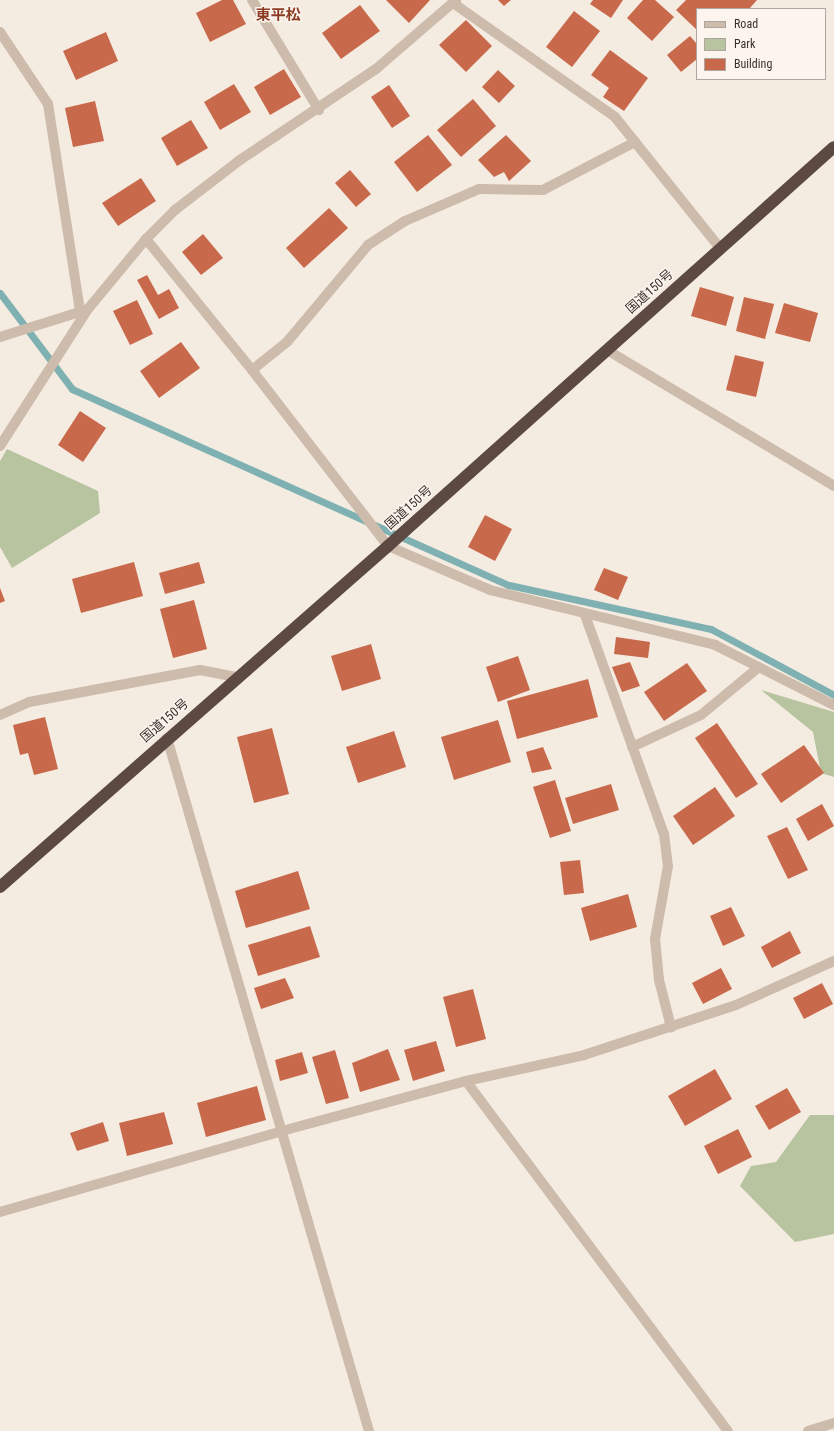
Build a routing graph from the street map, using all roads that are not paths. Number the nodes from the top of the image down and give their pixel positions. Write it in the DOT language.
graph roads {
  1 [pos="252,0"];
  2 [pos="454,2"];
  3 [pos="0,32"];
  4 [pos="319,110"];
  5 [pos="635,142"];
  6 [pos="834,147"];
  7 [pos="146,239"];
  8 [pos="720,248"];
  9 [pos="84,310"];
  10 [pos="0,337"];
  11 [pos="607,350"];
  12 [pos="252,370"];
  13 [pos="0,446"];
  14 [pos="834,486"];
  15 [pos="388,546"];
  16 [pos="585,615"];
  17 [pos="759,667"];
  18 [pos="237,677"];
  19 [pos="834,705"];
  20 [pos="0,715"];
  21 [pos="167,738"];
  22 [pos="632,747"];
  23 [pos="0,887"];
  24 [pos="834,961"];
  25 [pos="671,1027"];
  26 [pos="466,1082"];
  27 [pos="282,1130"];
  28 [pos="0,1212"];
  29 [pos="834,1424"];
  30 [pos="368,1431"];
  31 [pos="728,1431"];
  32 [pos="808,1431"];
  1 -- 4 [label="street"];
  2 -- 4 [label="street"];
  2 -- 5 [label="street"];
  3 -- 9 [label="street"];
  4 -- 7 [label="street"];
  5 -- 8 [label="street"];
  5 -- 12 [label="street"];
  6 -- 8 [label="highway, 国道150号"];
  7 -- 9 [label="street"];
  7 -- 12 [label="street"];
  8 -- 11 [label="highway, 国道150号"];
  9 -- 10 [label="street"];
  9 -- 13 [label="street"];
  11 -- 14 [label="street"];
  11 -- 15 [label="highway, 国道150号"];
  12 -- 15 [label="street"];
  15 -- 16 [label="street"];
  15 -- 18 [label="highway, 国道150号"];
  16 -- 17 [label="street"];
  16 -- 22 [label="street"];
  17 -- 19 [label="street"];
  17 -- 22 [label="street"];
  18 -- 20 [label="street"];
  18 -- 21 [label="highway, 国道150号"];
  21 -- 23 [label="highway, 国道150号"];
  21 -- 27 [label="street"];
  22 -- 25 [label="street"];
  24 -- 25 [label="street"];
  25 -- 26 [label="street"];
  26 -- 27 [label="street"];
  26 -- 31 [label="street"];
  27 -- 28 [label="street"];
  27 -- 30 [label="street"];
  29 -- 32 [label="street"];
}
